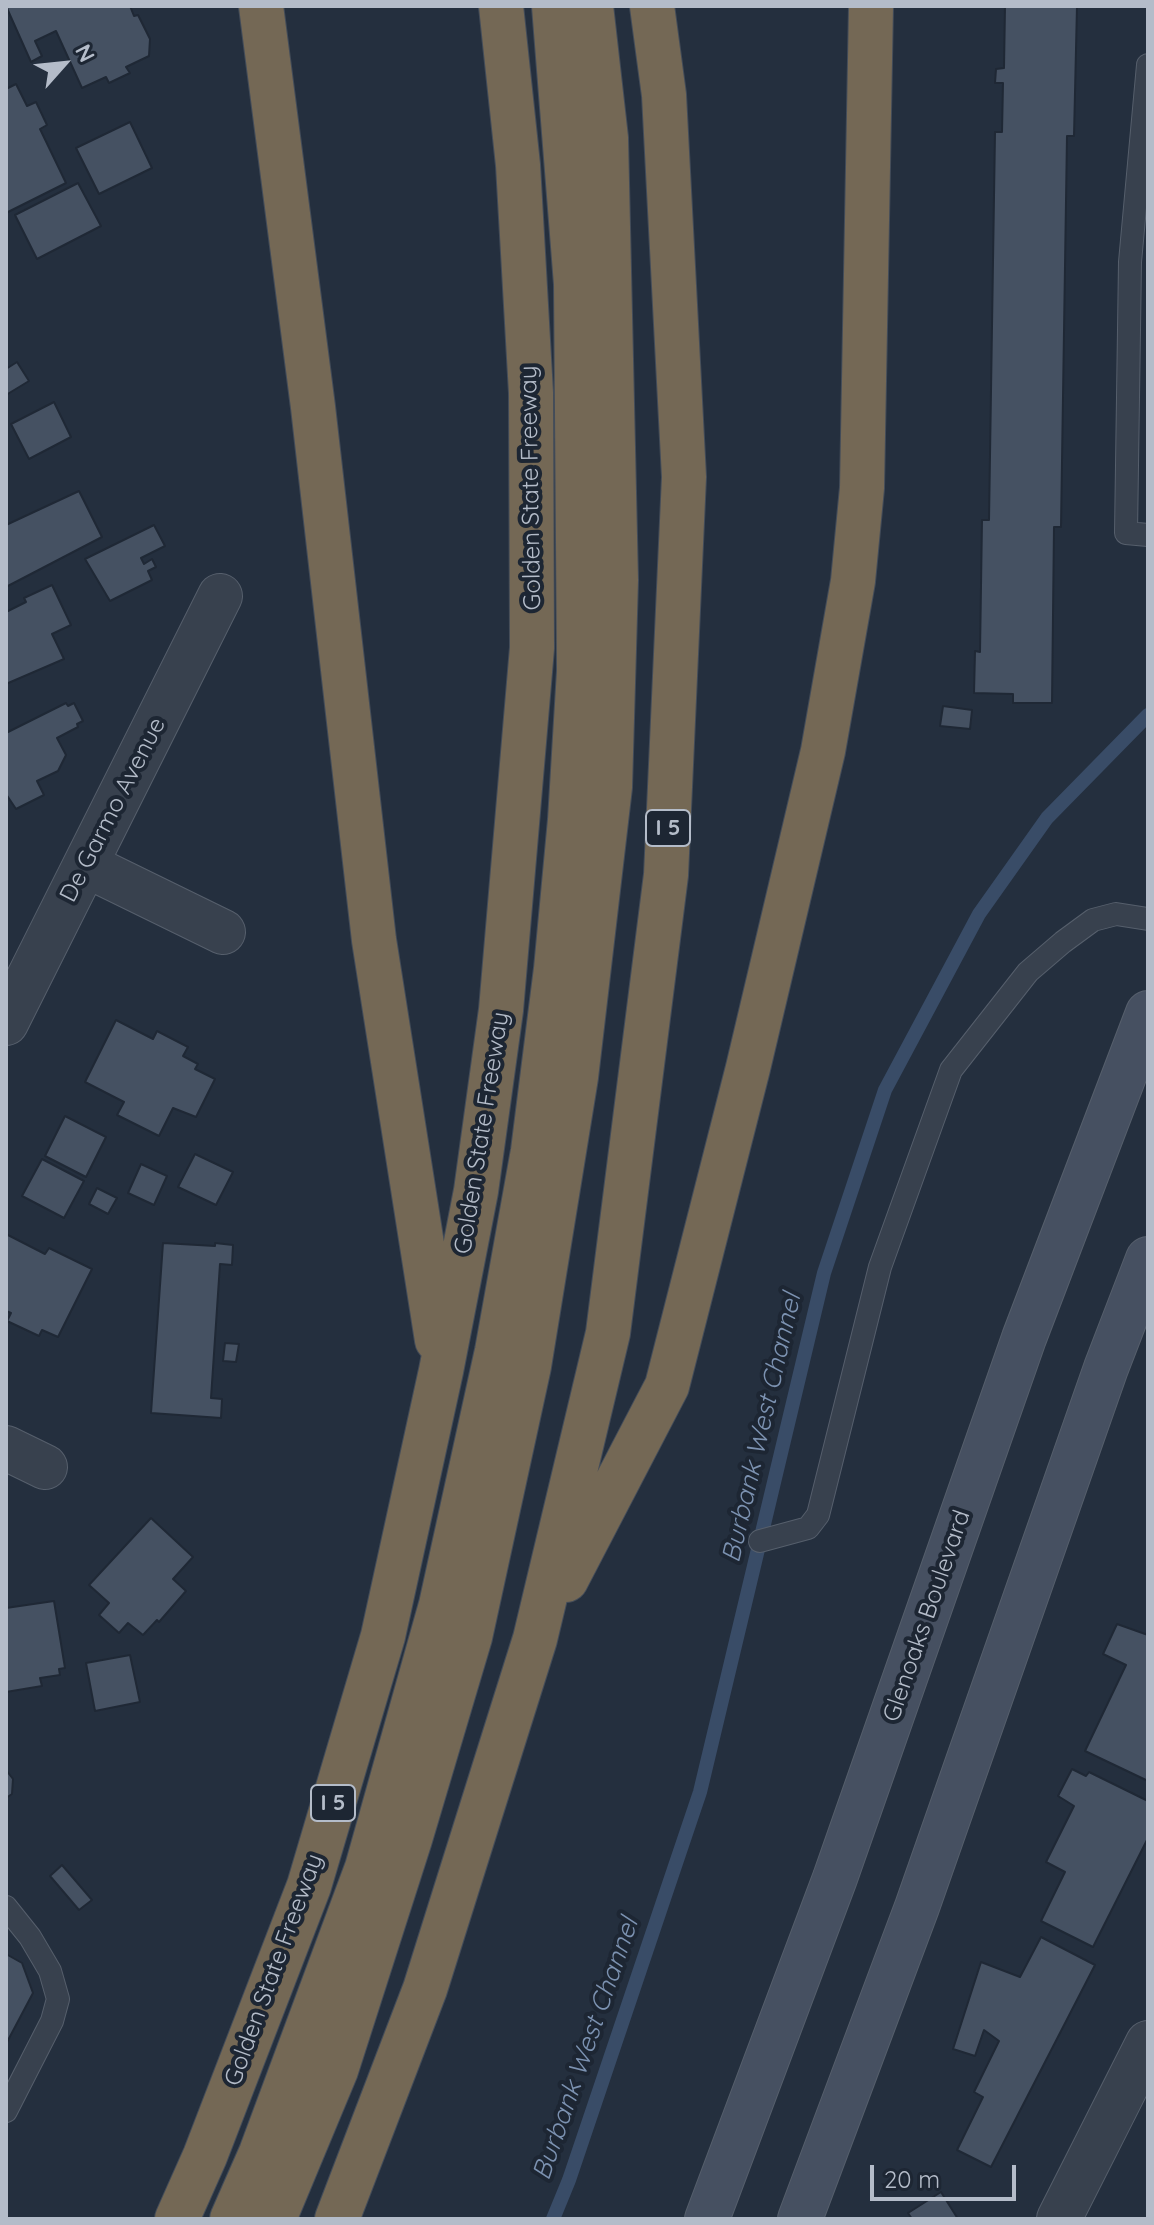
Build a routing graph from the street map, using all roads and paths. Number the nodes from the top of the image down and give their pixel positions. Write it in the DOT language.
graph roads {
  1 [pos="261,6"];
  2 [pos="501,6"];
  3 [pos="554,6"];
  4 [pos="591,6"];
  5 [pos="652,6"];
  6 [pos="871,6"];
  7 [pos="1148,65"];
  8 [pos="1148,535"];
  9 [pos="220,596"];
  10 [pos="86,865"];
  11 [pos="1148,919"];
  12 [pos="223,932"];
  13 [pos="1148,1013"];
  14 [pos="6,1023"];
  15 [pos="1148,1259"];
  16 [pos="441,1371"];
  17 [pos="6,1448"];
  18 [pos="45,1467"];
  19 [pos="760,1541"];
  20 [pos="535,1639"];
  21 [pos="6,1907"];
  22 [pos="1148,2043"];
  23 [pos="6,2111"];
  24 [pos="177,2219"];
  25 [pos="232,2219"];
  26 [pos="274,2219"];
  27 [pos="337,2219"];
  28 [pos="707,2219"];
  29 [pos="800,2219"];
  30 [pos="1059,2219"];
  1 -- 16 [label="highway"];
  2 -- 16 [label="highway, Golden State Freeway / I 5"];
  3 -- 25 [label="highway"];
  4 -- 26 [label="highway"];
  5 -- 20 [label="highway, I 5"];
  6 -- 20 [label="highway"];
  7 -- 8 [label="lane"];
  9 -- 10 [label="street, De Garmo Avenue"];
  10 -- 12 [label="street"];
  10 -- 14 [label="street, De Garmo Avenue"];
  11 -- 19 [label="lane"];
  13 -- 28 [label="main road, Glenoaks Boulevard"];
  15 -- 29 [label="main road"];
  16 -- 24 [label="highway, Golden State Freeway / I 5"];
  17 -- 18 [label="street"];
  20 -- 27 [label="highway, I 5"];
  21 -- 23 [label="lane"];
  22 -- 30 [label="street"];
}
